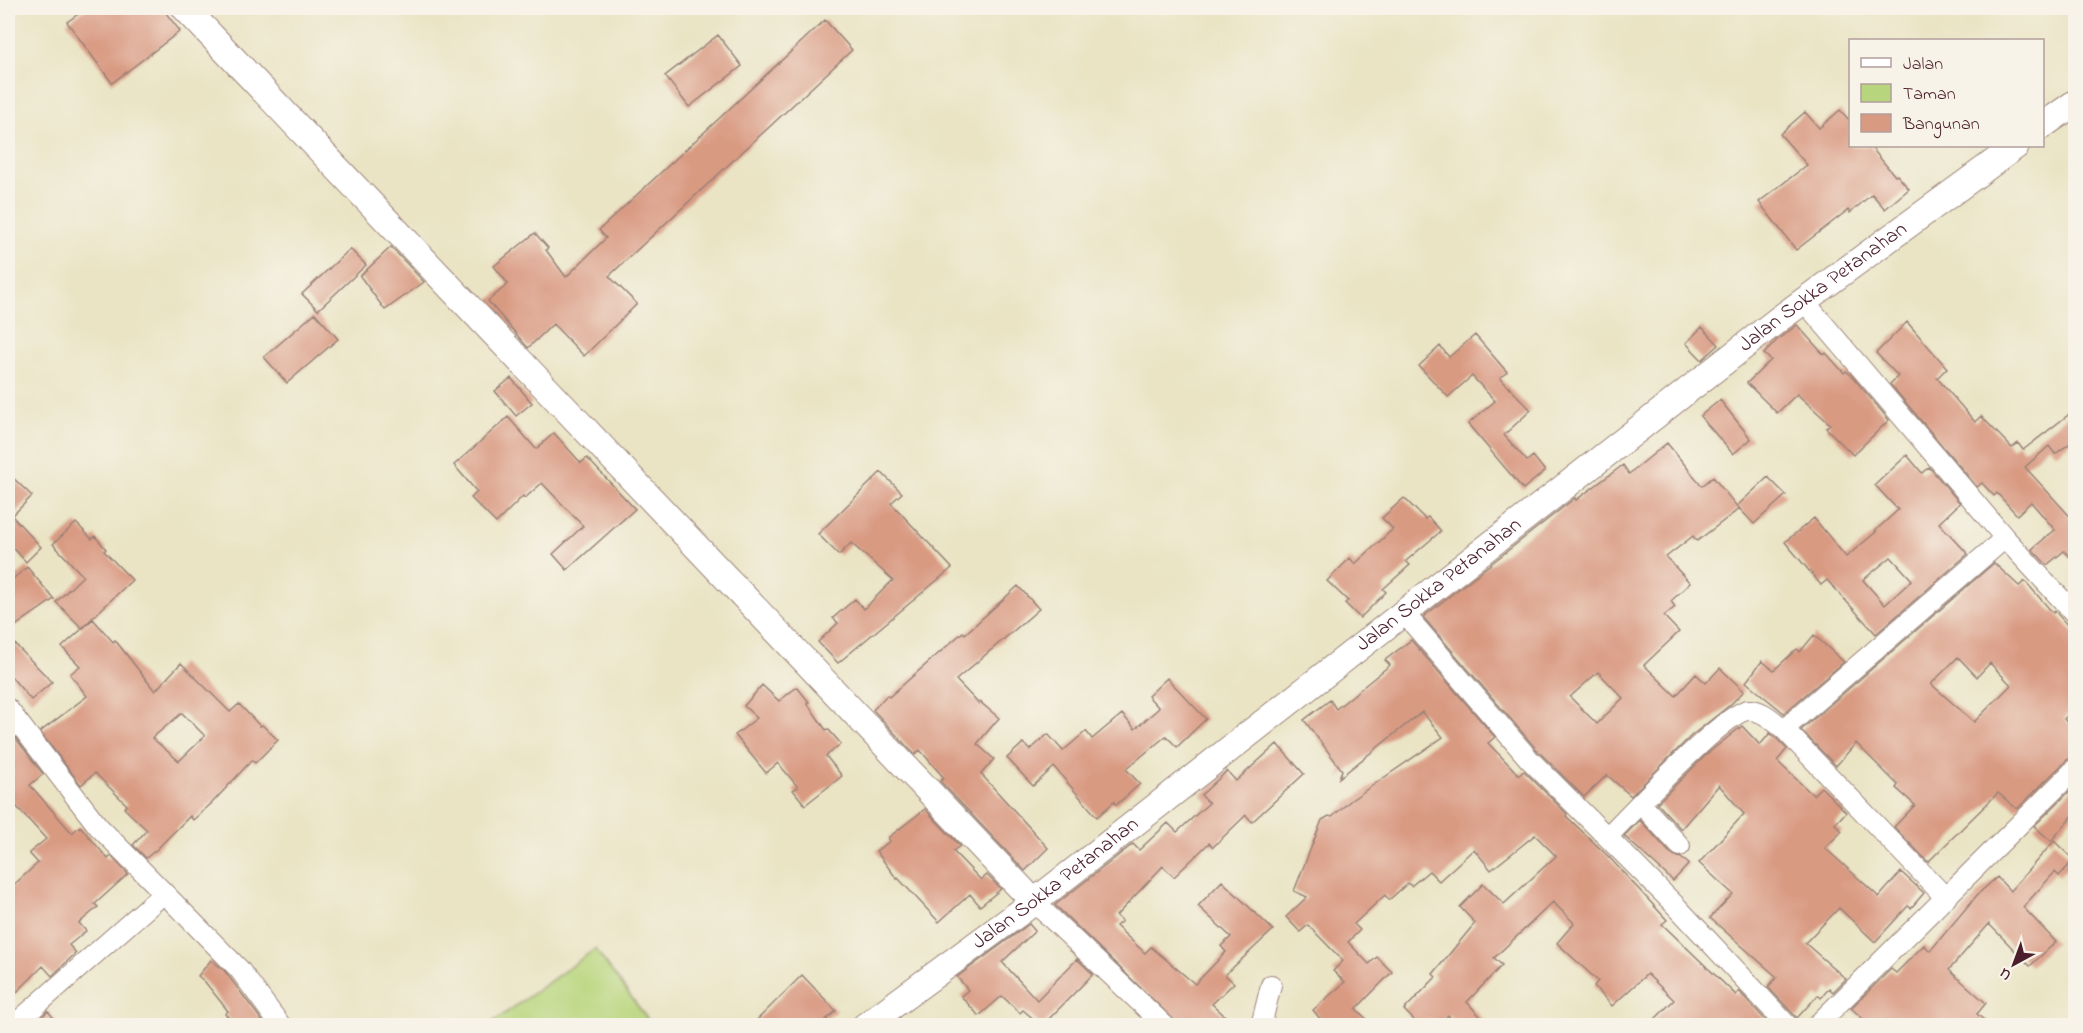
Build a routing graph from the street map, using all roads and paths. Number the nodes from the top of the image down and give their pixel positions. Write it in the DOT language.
graph roads {
  1 [pos="185,8"];
  2 [pos="2076,102"];
  3 [pos="2044,125"];
  4 [pos="2015,147"];
  5 [pos="1804,301"];
  6 [pos="2005,538"];
  7 [pos="1404,613"];
  8 [pos="2076,615"];
  9 [pos="8,709"];
  10 [pos="1784,729"];
  11 [pos="2076,768"];
  12 [pos="1641,804"];
  13 [pos="1607,837"];
  14 [pos="1680,846"];
  15 [pos="164,893"];
  16 [pos="1946,898"];
  17 [pos="1034,902"];
  18 [pos="1271,985"];
  19 [pos="13,1026"];
  20 [pos="281,1026"];
  21 [pos="865,1026"];
  22 [pos="1165,1026"];
  23 [pos="1261,1026"];
  24 [pos="1788,1026"];
  25 [pos="1816,1026"];
  1 -- 17 [label="street"];
  2 -- 3 [label="street"];
  4 -- 5 [label="street, Jalan Sokka Petanahan"];
  5 -- 6 [label="street"];
  5 -- 7 [label="street, Jalan Sokka Petanahan"];
  6 -- 8 [label="street"];
  6 -- 10 [label="street"];
  7 -- 13 [label="street"];
  7 -- 17 [label="street, Jalan Sokka Petanahan"];
  9 -- 15 [label="street"];
  10 -- 12 [label="street"];
  10 -- 16 [label="street"];
  11 -- 16 [label="street"];
  12 -- 13 [label="street"];
  12 -- 14 [label="street"];
  13 -- 24 [label="street"];
  15 -- 19 [label="street"];
  15 -- 20 [label="street"];
  16 -- 25 [label="street"];
  17 -- 21 [label="street, Jalan Sokka Petanahan"];
  17 -- 22 [label="street"];
  18 -- 23 [label="street"];
}
